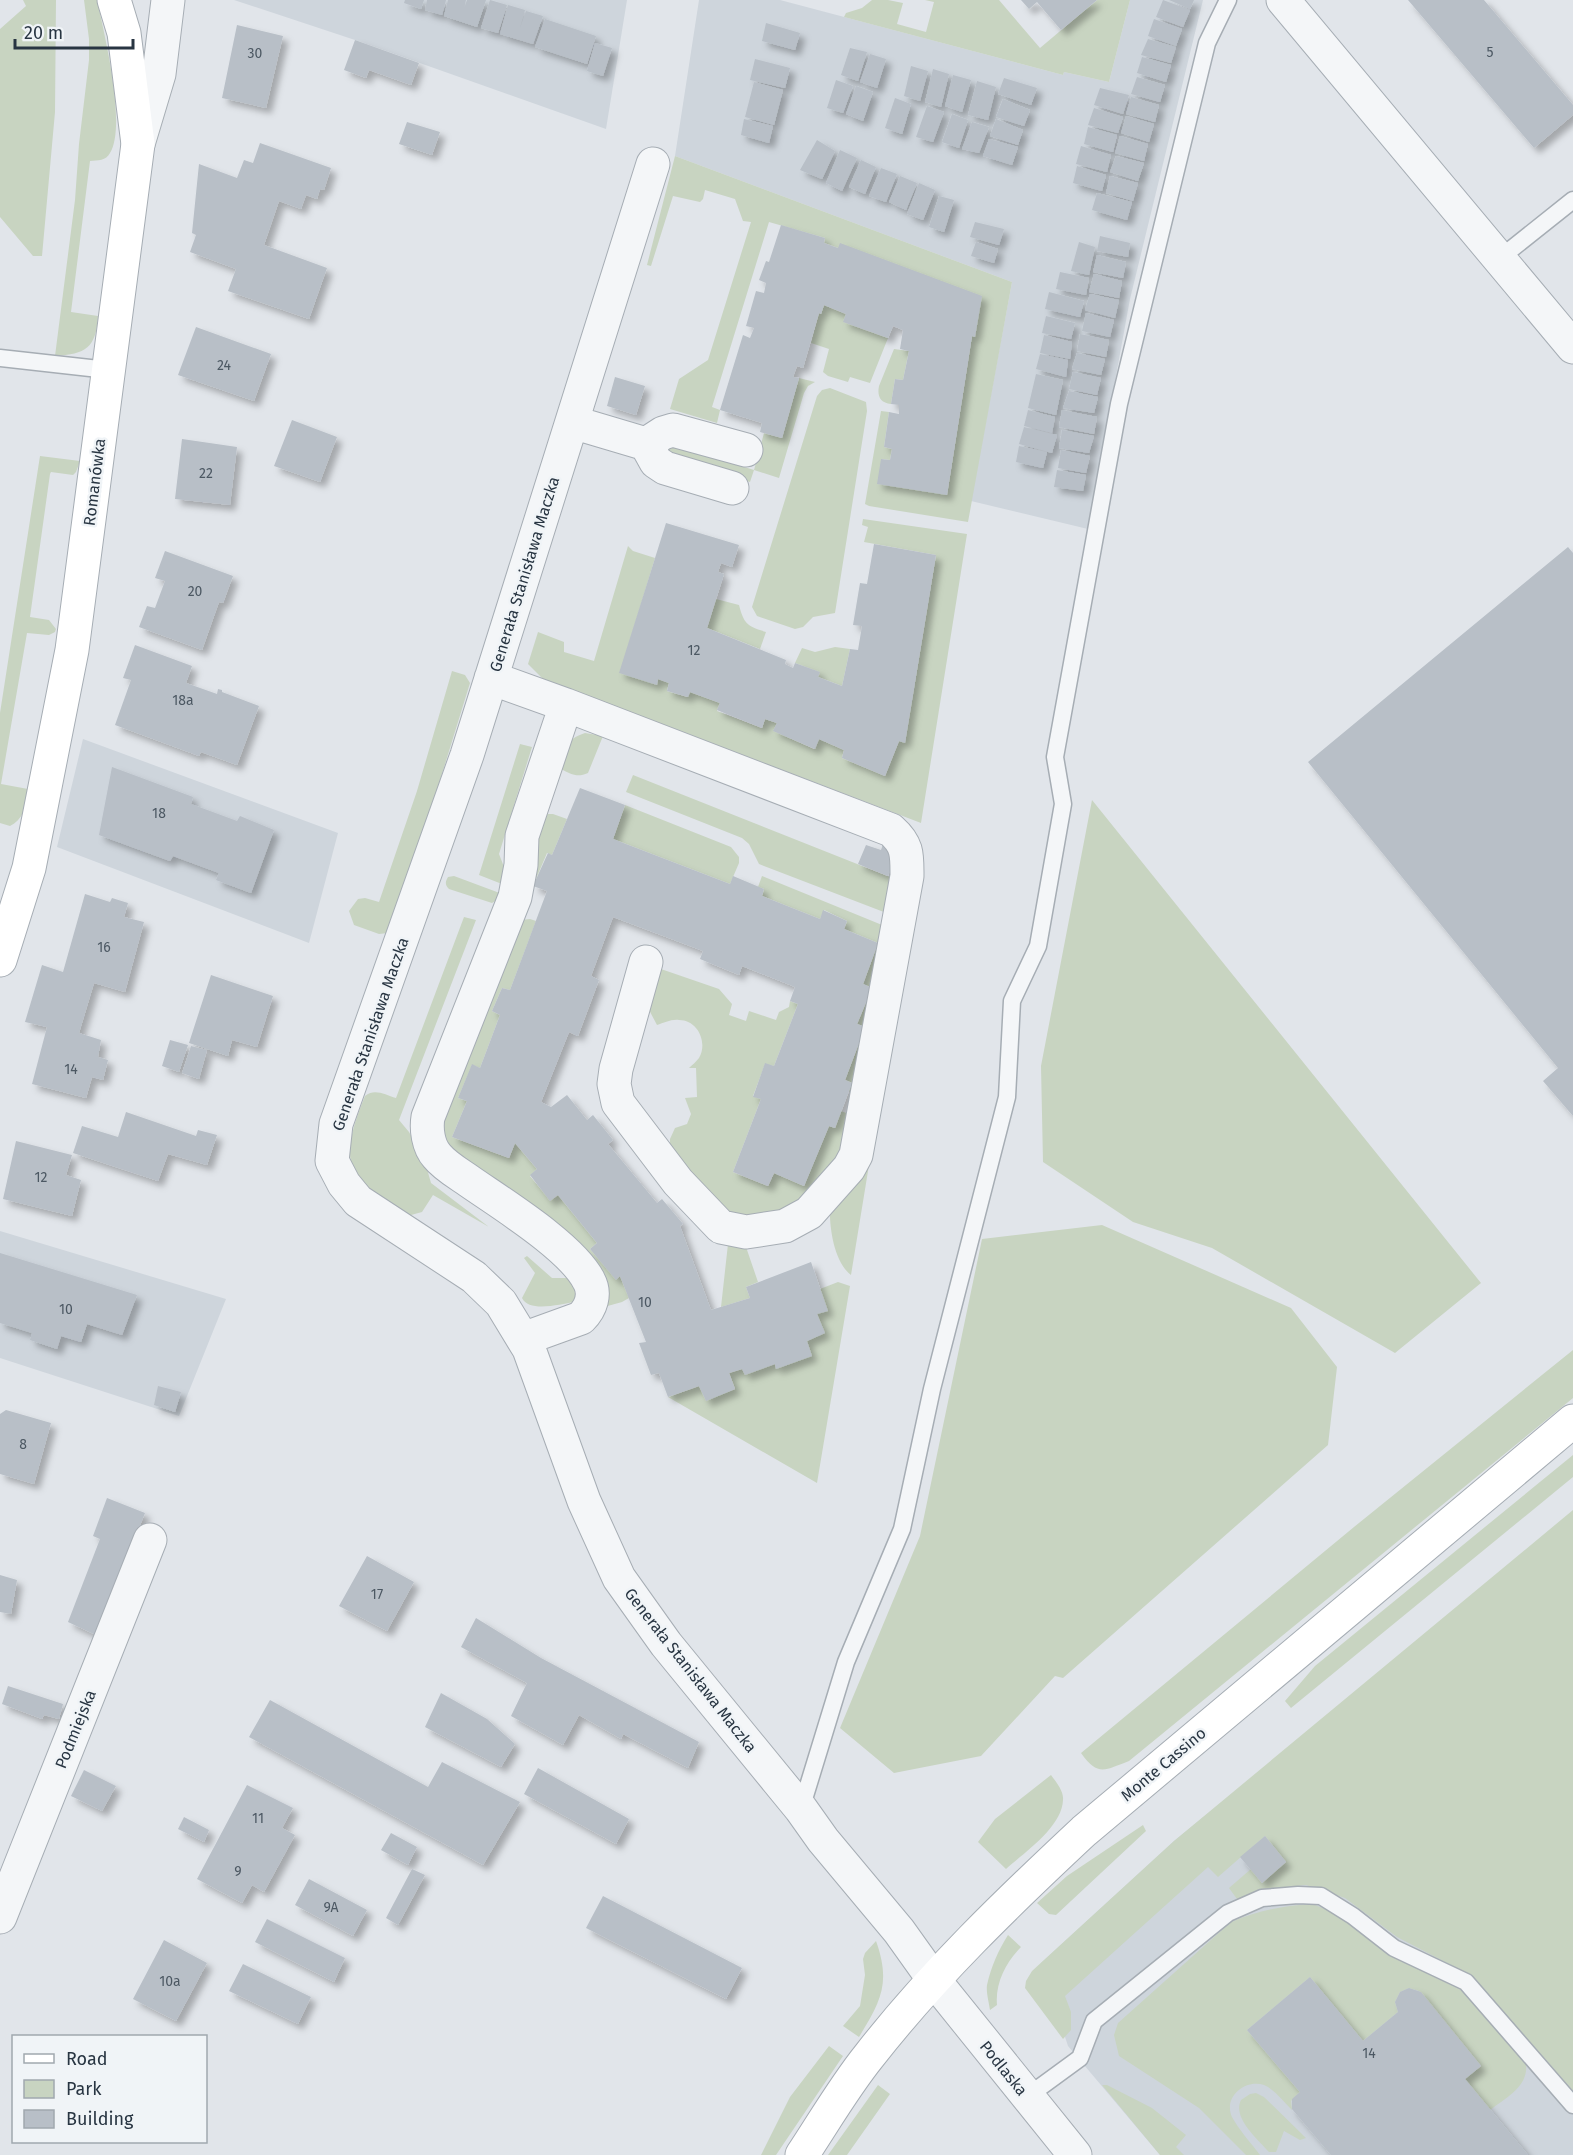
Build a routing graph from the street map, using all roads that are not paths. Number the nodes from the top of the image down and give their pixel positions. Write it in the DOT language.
graph roads {
  1 [pos="114,0"];
  2 [pos="168,0"];
  3 [pos="1228,0"];
  4 [pos="1283,0"];
  5 [pos="138,144"];
  6 [pos="653,164"];
  7 [pos="1573,200"];
  8 [pos="1499,259"];
  9 [pos="1573,348"];
  10 [pos="0,358"];
  11 [pos="108,370"];
  12 [pos="572,422"];
  13 [pos="646,444"];
  14 [pos="746,450"];
  15 [pos="732,488"];
  16 [pos="491,678"];
  17 [pos="566,705"];
  18 [pos="0,960"];
  19 [pos="646,962"];
  20 [pos="523,1339"];
  21 [pos="1573,1420"];
  22 [pos="150,1540"];
  23 [pos="801,1809"];
  24 [pos="0,1917"];
  25 [pos="934,1980"];
  26 [pos="1028,2096"];
  27 [pos="1573,2105"];
  28 [pos="802,2155"];
  29 [pos="1075,2155"];
  1 -- 5 [label="main road"];
  2 -- 5 [label="street, Romanówka"];
  3 -- 23 [label="lane"];
  4 -- 8 [label="street"];
  5 -- 11 [label="main road, Romanówka"];
  6 -- 12 [label="street, Generała Stanisława Maczka"];
  7 -- 8 [label="lane"];
  8 -- 9 [label="street"];
  10 -- 11 [label="lane"];
  11 -- 18 [label="main road, Romanówka"];
  12 -- 13 [label="street"];
  12 -- 16 [label="street, Generała Stanisława Maczka"];
  13 -- 14 [label="street"];
  13 -- 15 [label="street"];
  16 -- 17 [label="street"];
  16 -- 20 [label="street, Generała Stanisława Maczka"];
  17 -- 19 [label="street"];
  17 -- 20 [label="street"];
  20 -- 23 [label="street, Generała Stanisława Maczka"];
  21 -- 25 [label="main road, Monte Cassino"];
  22 -- 24 [label="street, Podmiejska"];
  23 -- 25 [label="street, Generała Stanisława Maczka"];
  25 -- 26 [label="street, Podlaska"];
  25 -- 28 [label="main road, Monte Cassino"];
  26 -- 27 [label="lane"];
  26 -- 29 [label="street, Podlaska"];
}
